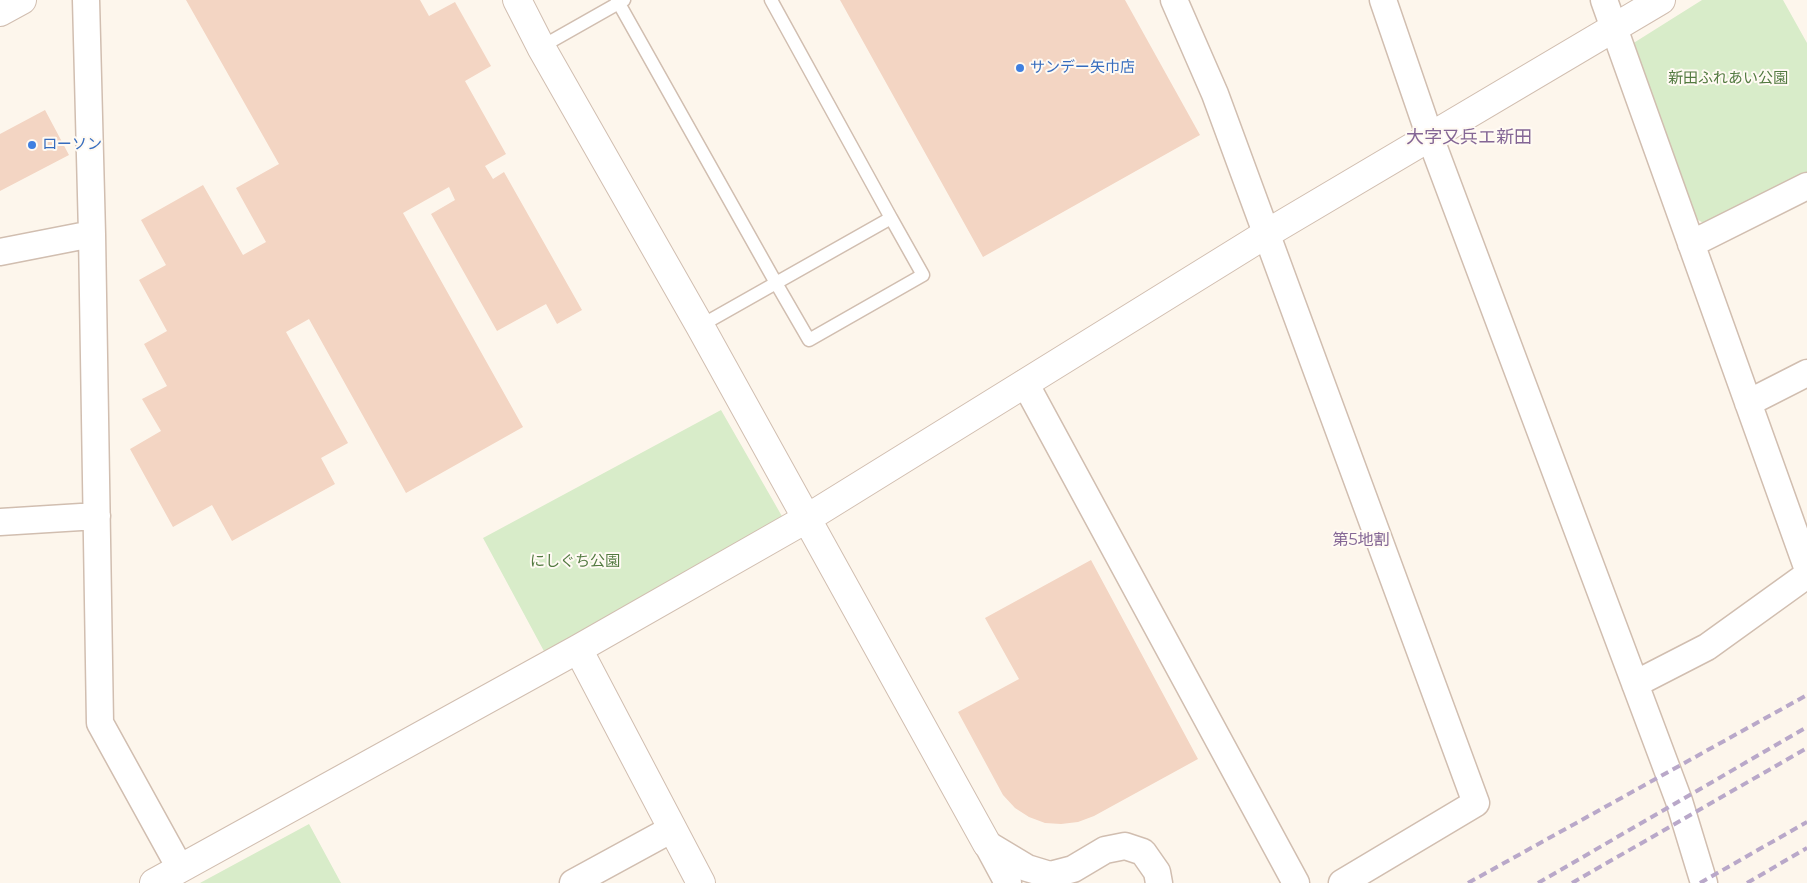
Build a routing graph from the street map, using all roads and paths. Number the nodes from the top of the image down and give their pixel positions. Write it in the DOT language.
graph roads {
  1 [pos="22,0"];
  2 [pos="86,0"];
  3 [pos="517,0"];
  4 [pos="770,0"];
  5 [pos="1174,0"];
  6 [pos="1383,0"];
  7 [pos="1604,0"];
  8 [pos="1661,0"];
  9 [pos="620,1"];
  10 [pos="0,12"];
  11 [pos="1614,29"];
  12 [pos="541,47"];
  13 [pos="1430,137"];
  14 [pos="1807,186"];
  15 [pos="890,218"];
  16 [pos="92,234"];
  17 [pos="1266,234"];
  18 [pos="1691,244"];
  19 [pos="0,252"];
  20 [pos="776,283"];
  21 [pos="700,326"];
  22 [pos="1807,373"];
  23 [pos="1025,382"];
  24 [pos="1748,403"];
  25 [pos="97,516"];
  26 [pos="806,519"];
  27 [pos="0,522"];
  28 [pos="1807,567"];
  29 [pos="1807,575"];
  30 [pos="578,649"];
  31 [pos="1634,684"];
  32 [pos="672,829"];
  33 [pos="987,844"];
  34 [pos="180,868"];
  35 [pos="154,883"];
  36 [pos="573,883"];
  37 [pos="701,883"];
  38 [pos="1008,883"];
  39 [pos="1160,883"];
  40 [pos="1296,883"];
  41 [pos="1342,883"];
  42 [pos="1704,883"];
  1 -- 10 [label="street"];
  2 -- 16 [label="street"];
  3 -- 12 [label="street"];
  4 -- 15 [label="lane"];
  5 -- 17 [label="street"];
  6 -- 13 [label="street"];
  7 -- 11 [label="street"];
  8 -- 11 [label="street"];
  9 -- 12 [label="lane"];
  9 -- 20 [label="lane"];
  11 -- 13 [label="street"];
  11 -- 18 [label="street"];
  12 -- 21 [label="street"];
  13 -- 17 [label="street"];
  13 -- 31 [label="street"];
  14 -- 18 [label="street"];
  15 -- 20 [label="lane"];
  15 -- 20 [label="lane"];
  16 -- 19 [label="street"];
  16 -- 25 [label="street"];
  17 -- 23 [label="street"];
  17 -- 41 [label="street"];
  18 -- 24 [label="street"];
  20 -- 21 [label="lane"];
  21 -- 26 [label="street"];
  22 -- 24 [label="street"];
  23 -- 26 [label="street"];
  23 -- 40 [label="street"];
  24 -- 28 [label="street"];
  25 -- 27 [label="street"];
  25 -- 34 [label="street"];
  26 -- 30 [label="street"];
  26 -- 33 [label="street"];
  29 -- 31 [label="street"];
  30 -- 32 [label="street"];
  30 -- 34 [label="street"];
  31 -- 42 [label="street"];
  32 -- 36 [label="street"];
  32 -- 37 [label="street"];
  33 -- 38 [label="street"];
  33 -- 39 [label="street"];
  34 -- 35 [label="street"];
}
